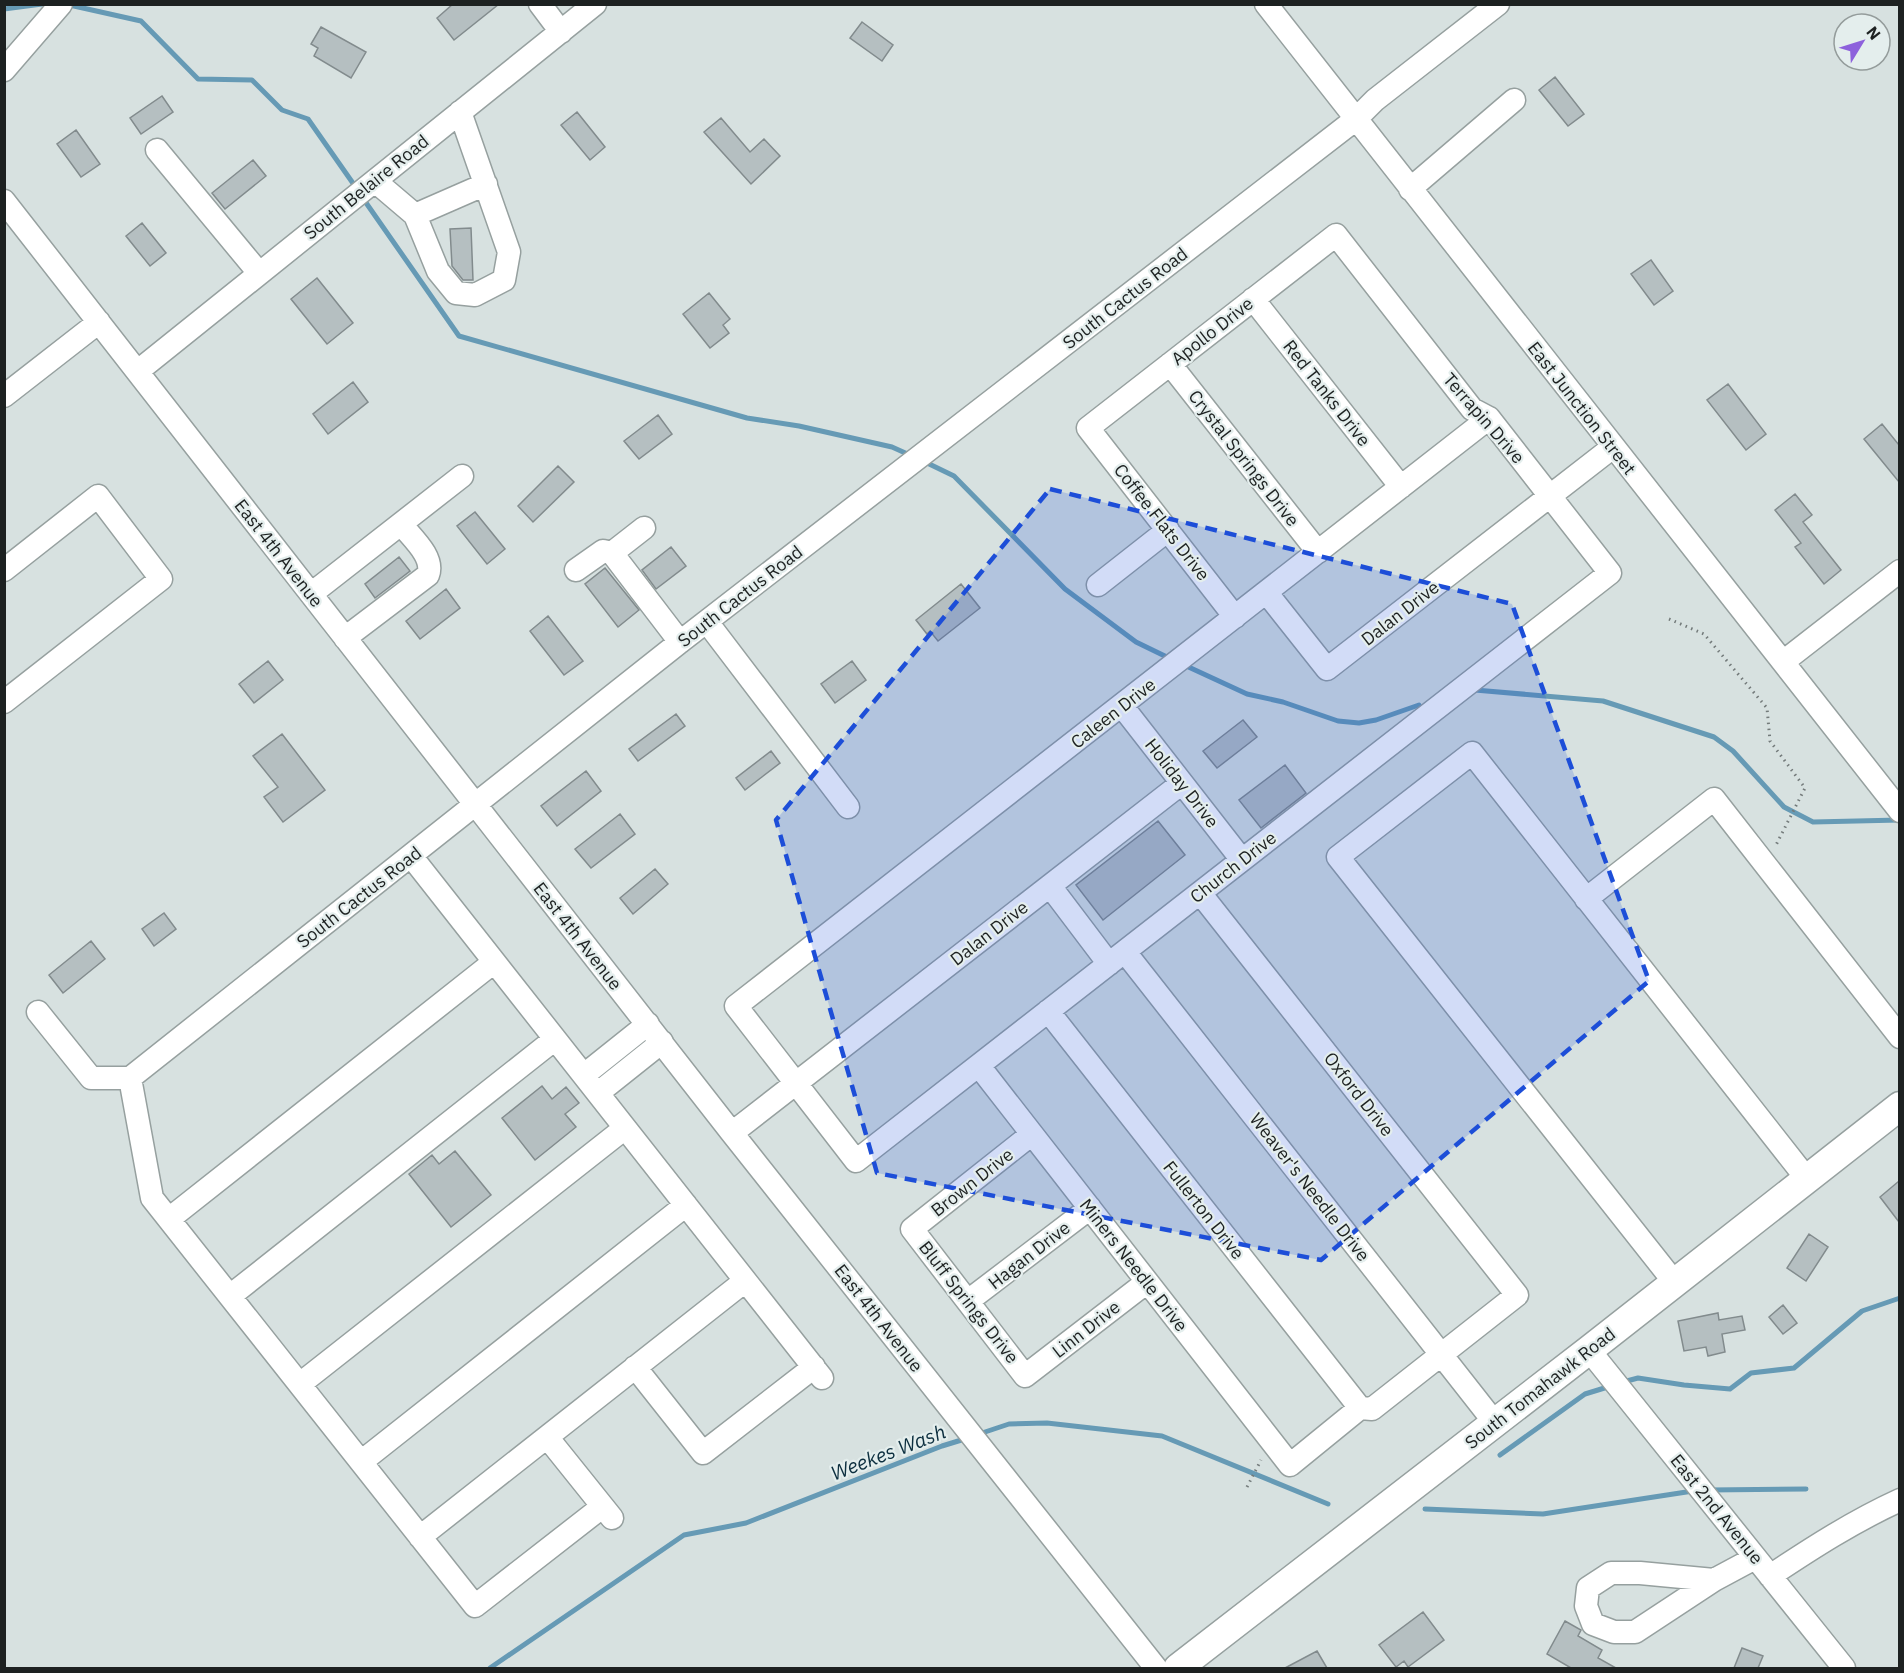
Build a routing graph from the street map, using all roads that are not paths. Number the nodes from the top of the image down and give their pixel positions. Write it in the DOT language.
graph roads {
  1 [pos="62,4"];
  2 [pos="540,4"];
  3 [pos="595,4"];
  4 [pos="1266,4"];
  5 [pos="1497,4"];
  6 [pos="561,32"];
  7 [pos="4,70"];
  8 [pos="1514,100"];
  9 [pos="460,112"];
  10 [pos="1356,120"];
  11 [pos="157,150"];
  12 [pos="375,181"];
  13 [pos="486,184"];
  14 [pos="1410,189"];
  15 [pos="4,201"];
  16 [pos="415,214"];
  17 [pos="1336,235"];
  18 [pos="259,273"];
  19 [pos="1252,299"];
  20 [pos="99,322"];
  21 [pos="1170,364"];
  22 [pos="138,371"];
  23 [pos="7,389"];
  24 [pos="1489,418"];
  25 [pos="1088,428"];
  26 [pos="1613,447"];
  27 [pos="462,476"];
  28 [pos="1401,487"];
  29 [pos="1550,496"];
  30 [pos="401,524"];
  31 [pos="644,528"];
  32 [pos="1168,530"];
  33 [pos="1318,552"];
  34 [pos="612,553"];
  35 [pos="4,570"];
  36 [pos="576,570"];
  37 [pos="1899,571"];
  38 [pos="1610,573"];
  39 [pos="1098,585"];
  40 [pos="1266,592"];
  41 [pos="311,594"];
  42 [pos="1235,617"];
  43 [pos="707,622"];
  44 [pos="345,638"];
  45 [pos="680,642"];
  46 [pos="1782,662"];
  47 [pos="4,702"];
  48 [pos="1122,706"];
  49 [pos="1182,783"];
  50 [pos="474,805"];
  51 [pos="848,807"];
  52 [pos="1899,811"];
  53 [pos="411,856"];
  54 [pos="1242,860"];
  55 [pos="1050,886"];
  56 [pos="1200,893"];
  57 [pos="1586,899"];
  58 [pos="1117,958"];
  59 [pos="494,962"];
  60 [pos="1048,1011"];
  61 [pos="38,1012"];
  62 [pos="648,1024"];
  63 [pos="1899,1037"];
  64 [pos="555,1039"];
  65 [pos="662,1042"];
  66 [pos="979,1066"];
  67 [pos="584,1075"];
  68 [pos="130,1078"];
  69 [pos="796,1084"];
  70 [pos="598,1093"];
  71 [pos="1899,1106"];
  72 [pos="625,1128"];
  73 [pos="732,1133"];
  74 [pos="1032,1134"];
  75 [pos="1808,1179"];
  76 [pos="686,1205"];
  77 [pos="1090,1208"];
  78 [pos="169,1219"];
  79 [pos="912,1229"];
  80 [pos="745,1281"];
  81 [pos="1147,1282"];
  82 [pos="1675,1282"];
  83 [pos="230,1296"];
  84 [pos="968,1301"];
  85 [pos="1589,1350"];
  86 [pos="1442,1354"];
  87 [pos="635,1367"];
  88 [pos="1025,1376"];
  89 [pos="300,1384"];
  90 [pos="1360,1408"];
  91 [pos="1495,1423"];
  92 [pos="547,1437"];
  93 [pos="361,1462"];
  94 [pos="1899,1500"];
  95 [pos="420,1537"];
  96 [pos="1755,1558"];
  97 [pos="1770,1576"];
  98 [pos="1714,1580"];
  99 [pos="1156,1668"];
  100 [pos="1178,1668"];
  101 [pos="1844,1668"];
  1 -- 7 [label="street"];
  2 -- 6 [label="street"];
  3 -- 6 [label="street, South Belaire Road"];
  4 -- 10 [label="street, East Junction Street"];
  5 -- 10 [label="street, South Cactus Road"];
  6 -- 9 [label="street, South Belaire Road"];
  8 -- 14 [label="street"];
  9 -- 12 [label="street, South Belaire Road"];
  9 -- 13 [label="street"];
  10 -- 14 [label="street, East Junction Street"];
  10 -- 43 [label="street, South Cactus Road"];
  11 -- 18 [label="street"];
  12 -- 16 [label="street"];
  12 -- 18 [label="street, South Belaire Road"];
  13 -- 16 [label="street"];
  13 -- 16 [label="street"];
  14 -- 26 [label="street, East Junction Street"];
  15 -- 20 [label="street, East 4th Avenue"];
  17 -- 19 [label="street, Apollo Drive"];
  17 -- 24 [label="street, Terrapin Drive"];
  18 -- 22 [label="street, South Belaire Road"];
  19 -- 21 [label="street, Apollo Drive"];
  19 -- 28 [label="street, Red Tanks Drive"];
  20 -- 22 [label="street, East 4th Avenue"];
  20 -- 23 [label="street"];
  21 -- 25 [label="street, Apollo Drive"];
  21 -- 33 [label="street, Crystal Springs Drive"];
  22 -- 41 [label="street, East 4th Avenue"];
  24 -- 28 [label="street, Caleen Drive"];
  24 -- 29 [label="street, Terrapin Drive"];
  25 -- 32 [label="street, Coffee Flats Drive"];
  26 -- 29 [label="street"];
  26 -- 46 [label="street, East Junction Street"];
  27 -- 30 [label="street"];
  28 -- 33 [label="street, Caleen Drive"];
  29 -- 38 [label="street, Terrapin Drive"];
  29 -- 40 [label="street, Dalan Drive"];
  30 -- 41 [label="street"];
  30 -- 44 [label="street"];
  31 -- 34 [label="street"];
  32 -- 39 [label="street"];
  32 -- 42 [label="street, Coffee Flats Drive"];
  33 -- 40 [label="street, Caleen Drive"];
  34 -- 36 [label="street"];
  34 -- 45 [label="street"];
  35 -- 47 [label="street"];
  37 -- 46 [label="street"];
  38 -- 54 [label="street, Church Drive"];
  40 -- 42 [label="street, Caleen Drive"];
  41 -- 44 [label="street, East 4th Avenue"];
  42 -- 48 [label="street, Caleen Drive"];
  43 -- 45 [label="street, South Cactus Road"];
  43 -- 51 [label="street"];
  44 -- 50 [label="street, East 4th Avenue"];
  45 -- 50 [label="street, South Cactus Road"];
  46 -- 52 [label="street, East Junction Street"];
  48 -- 49 [label="street, Holiday Drive"];
  48 -- 69 [label="street, Caleen Drive"];
  49 -- 54 [label="street, Holiday Drive"];
  49 -- 55 [label="street, Dalan Drive"];
  50 -- 53 [label="street, South Cactus Road"];
  50 -- 62 [label="street, East 4th Avenue"];
  53 -- 59 [label="street"];
  53 -- 68 [label="street, South Cactus Road"];
  54 -- 56 [label="street, Church Drive"];
  55 -- 58 [label="street, Weaver's Needle Drive"];
  55 -- 69 [label="street, Dalan Drive"];
  56 -- 58 [label="street, Church Drive"];
  56 -- 86 [label="street, Oxford Drive"];
  57 -- 63 [label="street"];
  57 -- 75 [label="street"];
  57 -- 82 [label="street"];
  58 -- 60 [label="street, Church Drive"];
  58 -- 86 [label="street, Weaver's Needle Drive"];
  59 -- 64 [label="street"];
  59 -- 78 [label="street"];
  60 -- 66 [label="street, Church Drive"];
  60 -- 90 [label="street, Fullerton Drive"];
  61 -- 68 [label="street"];
  62 -- 65 [label="street, East 4th Avenue"];
  62 -- 67 [label="street"];
  64 -- 67 [label="street"];
  64 -- 83 [label="street"];
  65 -- 70 [label="street"];
  65 -- 73 [label="street, East 4th Avenue"];
  66 -- 69 [label="street, Church Drive"];
  66 -- 74 [label="street, Miners Needle Drive"];
  67 -- 70 [label="street"];
  68 -- 78 [label="street"];
  69 -- 73 [label="street, Dalan Drive"];
  70 -- 72 [label="street"];
  71 -- 75 [label="main road, South Tomahawk Road"];
  72 -- 76 [label="street"];
  72 -- 89 [label="street"];
  73 -- 99 [label="street, East 4th Avenue"];
  74 -- 77 [label="street, Miners Needle Drive"];
  74 -- 79 [label="street, Brown Drive"];
  75 -- 82 [label="main road, South Tomahawk Road"];
  76 -- 80 [label="street"];
  76 -- 93 [label="street"];
  77 -- 81 [label="street, Miners Needle Drive"];
  77 -- 84 [label="street, Hagan Drive"];
  78 -- 83 [label="street"];
  79 -- 84 [label="street, Bluff Springs Drive"];
  80 -- 87 [label="street"];
  80 -- 87 [label="street"];
  81 -- 88 [label="street, Linn Drive"];
  81 -- 90 [label="street, Miners Needle Drive"];
  82 -- 85 [label="main road, South Tomahawk Road"];
  83 -- 89 [label="street"];
  84 -- 88 [label="street, Bluff Springs Drive"];
  85 -- 91 [label="main road, South Tomahawk Road"];
  85 -- 96 [label="street, East 2nd Avenue"];
  86 -- 90 [label="street"];
  86 -- 91 [label="street, Weaver's Needle Drive"];
  87 -- 92 [label="street"];
  89 -- 93 [label="street"];
  91 -- 100 [label="main road, South Tomahawk Road"];
  92 -- 95 [label="street"];
  92 -- 95 [label="street"];
  93 -- 95 [label="street"];
  94 -- 97 [label="street"];
  96 -- 97 [label="street, East 2nd Avenue"];
  96 -- 98 [label="street"];
  97 -- 101 [label="street, East 2nd Avenue"];
  98 -- 98 [label="street"];
}
